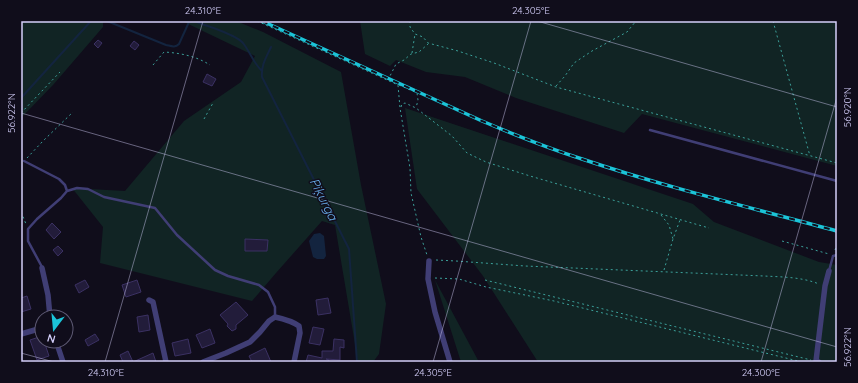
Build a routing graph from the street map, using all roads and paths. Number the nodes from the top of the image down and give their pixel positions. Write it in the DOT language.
graph roads {
  1 [pos="257,21"];
  2 [pos="410,21"];
  3 [pos="636,21"];
  4 [pos="773,21"];
  5 [pos="415,34"];
  6 [pos="428,43"];
  7 [pos="411,54"];
  8 [pos="152,65"];
  9 [pos="210,65"];
  10 [pos="60,72"];
  11 [pos="388,80"];
  12 [pos="398,85"];
  13 [pos="556,87"];
  14 [pos="214,103"];
  15 [pos="400,108"];
  16 [pos="416,108"];
  17 [pos="21,112"];
  18 [pos="73,112"];
  19 [pos="204,119"];
  20 [pos="650,130"];
  21 [pos="810,156"];
  22 [pos="27,158"];
  23 [pos="24,161"];
  24 [pos="837,163"];
  25 [pos="837,181"];
  26 [pos="67,190"];
  27 [pos="21,212"];
  28 [pos="660,214"];
  29 [pos="680,219"];
  30 [pos="709,228"];
  31 [pos="28,229"];
  32 [pos="673,239"];
  33 [pos="782,241"];
  34 [pos="837,255"];
  35 [pos="833,256"];
  36 [pos="429,261"];
  37 [pos="42,268"];
  38 [pos="664,271"];
  39 [pos="829,271"];
  40 [pos="428,279"];
  41 [pos="485,280"];
  42 [pos="826,286"];
  43 [pos="149,300"];
  44 [pos="49,309"];
  45 [pos="275,317"];
  46 [pos="34,330"];
  47 [pos="21,334"];
  48 [pos="59,349"];
  49 [pos="63,362"];
  50 [pos="166,362"];
  51 [pos="203,362"];
  52 [pos="294,362"];
  53 [pos="450,362"];
  54 [pos="802,362"];
  55 [pos="818,362"];
  1 -- 11 [label="path"];
  2 -- 5 [label="path"];
  3 -- 13 [label="path"];
  4 -- 21 [label="path"];
  5 -- 6 [label="path"];
  5 -- 7 [label="path"];
  6 -- 7 [label="path"];
  6 -- 13 [label="path"];
  7 -- 11 [label="path"];
  8 -- 9 [label="path"];
  10 -- 17 [label="path"];
  11 -- 12 [label="path"];
  12 -- 15 [label="path"];
  12 -- 16 [label="path"];
  13 -- 21 [label="path"];
  14 -- 19 [label="path"];
  15 -- 16 [label="path"];
  15 -- 36 [label="path"];
  16 -- 28 [label="path"];
  18 -- 22 [label="path"];
  20 -- 25 [label="lane"];
  21 -- 24 [label="path"];
  23 -- 26 [label="lane"];
  26 -- 31 [label="lane"];
  26 -- 45 [label="lane"];
  27 -- 31 [label="path"];
  28 -- 29 [label="path"];
  28 -- 32 [label="path"];
  29 -- 30 [label="path"];
  29 -- 32 [label="path"];
  31 -- 37 [label="lane"];
  32 -- 38 [label="path"];
  33 -- 35 [label="path"];
  34 -- 35 [label="lane"];
  35 -- 39 [label="lane"];
  36 -- 38 [label="path"];
  36 -- 40 [label="street"];
  37 -- 44 [label="street"];
  38 -- 42 [label="path"];
  39 -- 42 [label="street"];
  40 -- 53 [label="street"];
  40 -- 54 [label="path"];
  41 -- 55 [label="path"];
  42 -- 55 [label="street"];
  43 -- 50 [label="street"];
  45 -- 51 [label="street"];
  45 -- 52 [label="street"];
  46 -- 47 [label="street"];
  48 -- 49 [label="street"];
}
